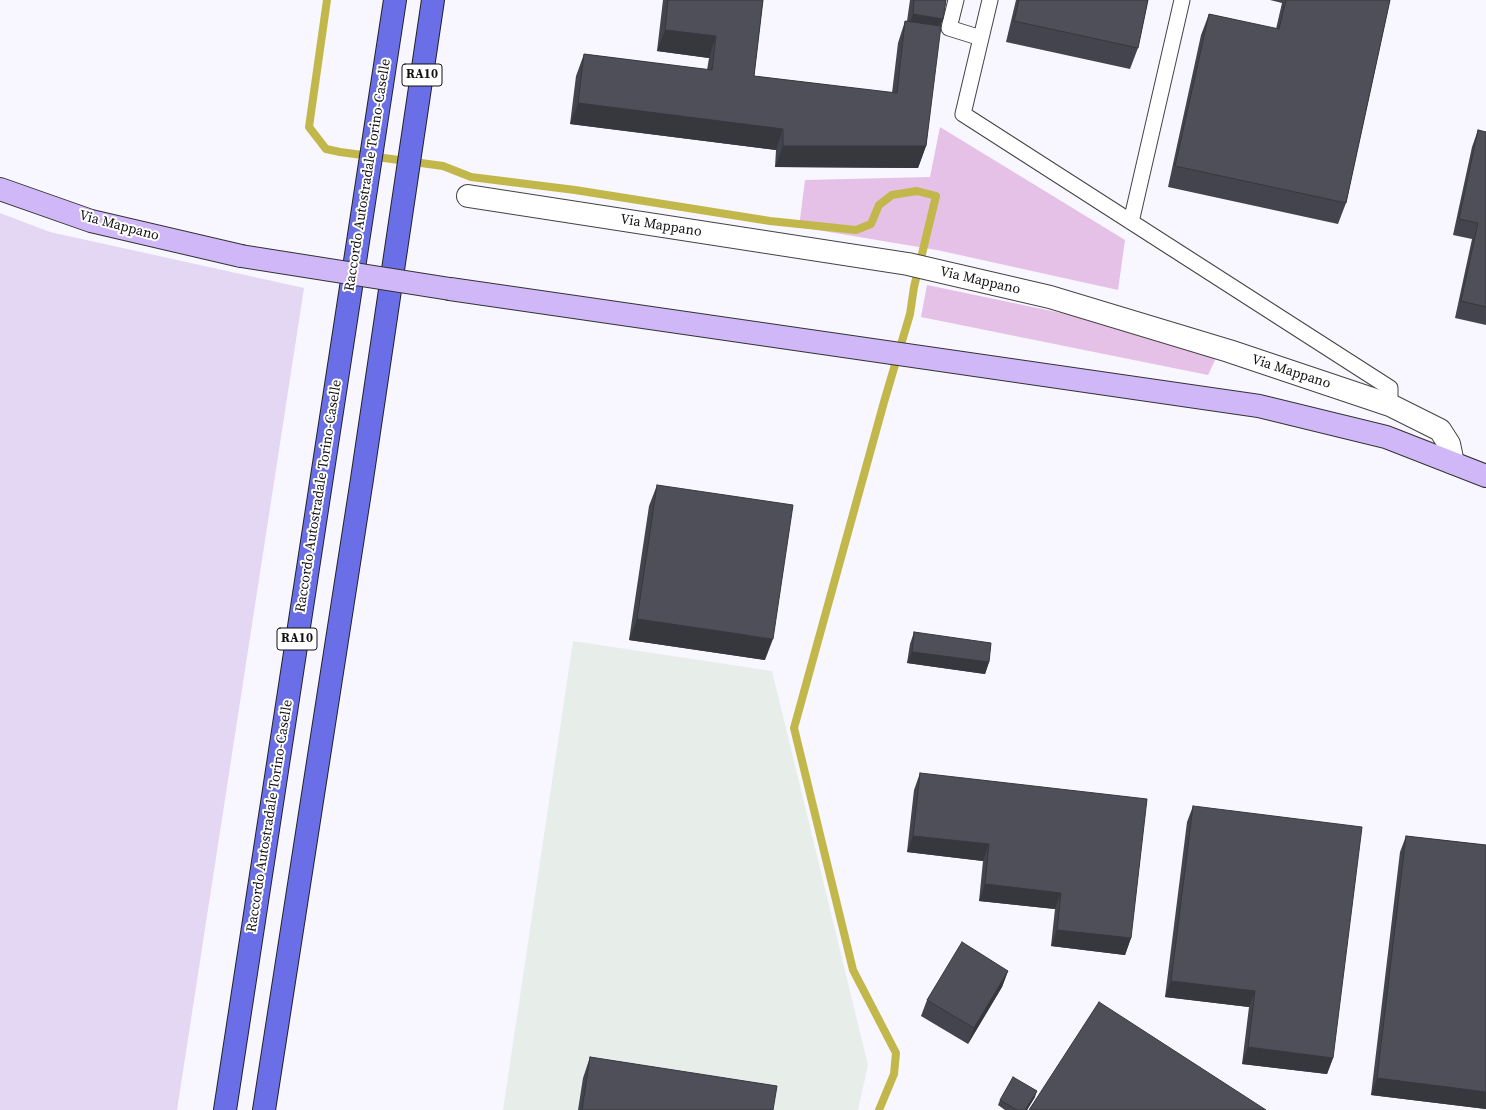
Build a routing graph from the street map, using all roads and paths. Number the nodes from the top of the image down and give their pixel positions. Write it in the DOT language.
graph roads {
  1 [pos="395,0"];
  2 [pos="433,0"];
  3 [pos="956,0"];
  4 [pos="990,0"];
  5 [pos="1182,0"];
  6 [pos="982,38"];
  7 [pos="0,189"];
  8 [pos="468,196"];
  9 [pos="1131,222"];
  10 [pos="1390,405"];
  11 [pos="1453,463"];
  12 [pos="1486,476"];
  13 [pos="225,1110"];
  14 [pos="264,1110"];
  1 -- 13 [label="highway, Raccordo Autostradale Torino-Caselle / RA10"];
  2 -- 14 [label="highway, RA10"];
  3 -- 6 [label="lane"];
  4 -- 6 [label="lane"];
  5 -- 9 [label="lane"];
  6 -- 9 [label="lane"];
  7 -- 11 [label="street, Via Mappano, bridge"];
  8 -- 10 [label="street, Via Mappano"];
  9 -- 10 [label="lane"];
  10 -- 11 [label="street, Via Mappano"];
  11 -- 12 [label="street"];
}
